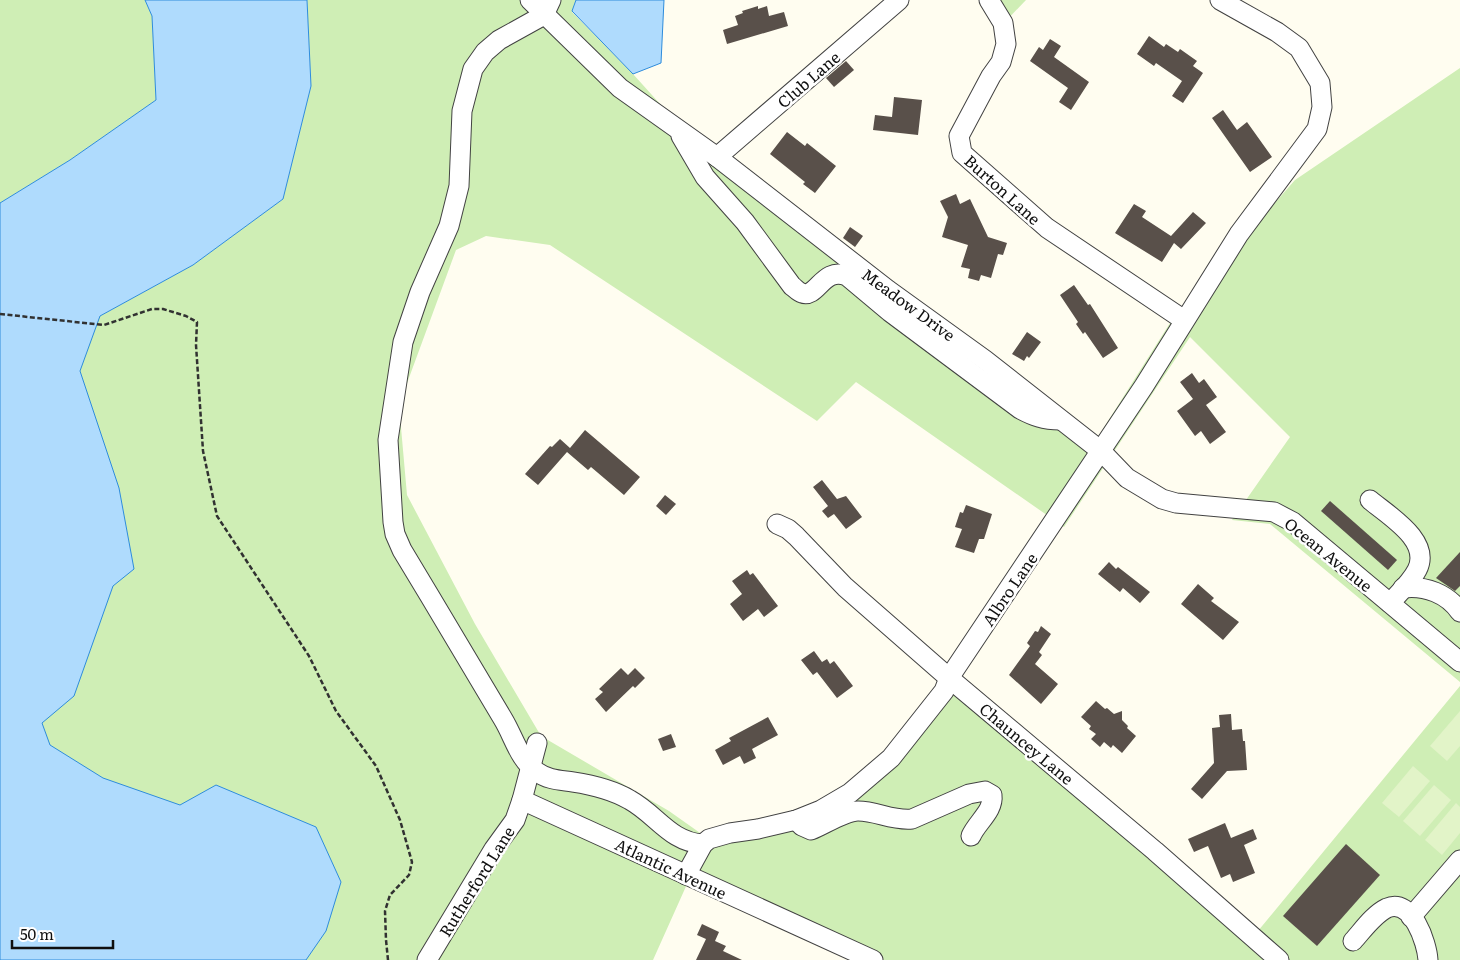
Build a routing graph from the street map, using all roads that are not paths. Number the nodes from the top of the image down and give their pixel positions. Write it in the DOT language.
graph roads {
  1 [pos="530,0"];
  2 [pos="899,0"];
  3 [pos="988,0"];
  4 [pos="1220,0"];
  5 [pos="548,7"];
  6 [pos="676,128"];
  7 [pos="717,157"];
  8 [pos="1184,320"];
  9 [pos="1061,420"];
  10 [pos="1101,451"];
  11 [pos="1370,500"];
  12 [pos="777,524"];
  13 [pos="1403,588"];
  14 [pos="1390,603"];
  15 [pos="1460,612"];
  16 [pos="1460,662"];
  17 [pos="949,678"];
  18 [pos="537,743"];
  19 [pos="531,767"];
  20 [pos="522,800"];
  21 [pos="796,820"];
  22 [pos="971,836"];
  23 [pos="703,844"];
  24 [pos="1460,860"];
  25 [pos="686,875"];
  26 [pos="1412,917"];
  27 [pos="1353,941"];
  28 [pos="427,960"];
  29 [pos="873,960"];
  30 [pos="1279,960"];
  31 [pos="1428,960"];
  1 -- 5 [label="street, Meadow Drive"];
  2 -- 7 [label="street, Club Lane"];
  3 -- 8 [label="street, Burton Lane"];
  4 -- 8 [label="street, Albro Lane"];
  5 -- 6 [label="street, Meadow Drive"];
  5 -- 19 [label="street"];
  6 -- 7 [label="street, Meadow Drive"];
  6 -- 9 [label="street"];
  7 -- 9 [label="street, Meadow Drive"];
  8 -- 10 [label="street, Albro Lane"];
  9 -- 10 [label="street, Meadow Drive"];
  10 -- 14 [label="street, Ocean Avenue"];
  10 -- 17 [label="street, Albro Lane"];
  11 -- 13 [label="street"];
  12 -- 17 [label="street, Chauncey Lane"];
  13 -- 14 [label="street"];
  13 -- 15 [label="street"];
  14 -- 16 [label="street, Ocean Avenue"];
  17 -- 21 [label="street, Albro Lane"];
  17 -- 30 [label="street, Chauncey Lane"];
  18 -- 19 [label="street"];
  19 -- 20 [label="street"];
  19 -- 23 [label="street"];
  20 -- 25 [label="street, Atlantic Avenue"];
  20 -- 28 [label="street, Rutherford Lane"];
  21 -- 22 [label="street"];
  21 -- 23 [label="street, Albro Lane"];
  23 -- 25 [label="street"];
  24 -- 26 [label="street"];
  25 -- 29 [label="street, Atlantic Avenue"];
  26 -- 27 [label="street"];
  26 -- 31 [label="street"];
}
